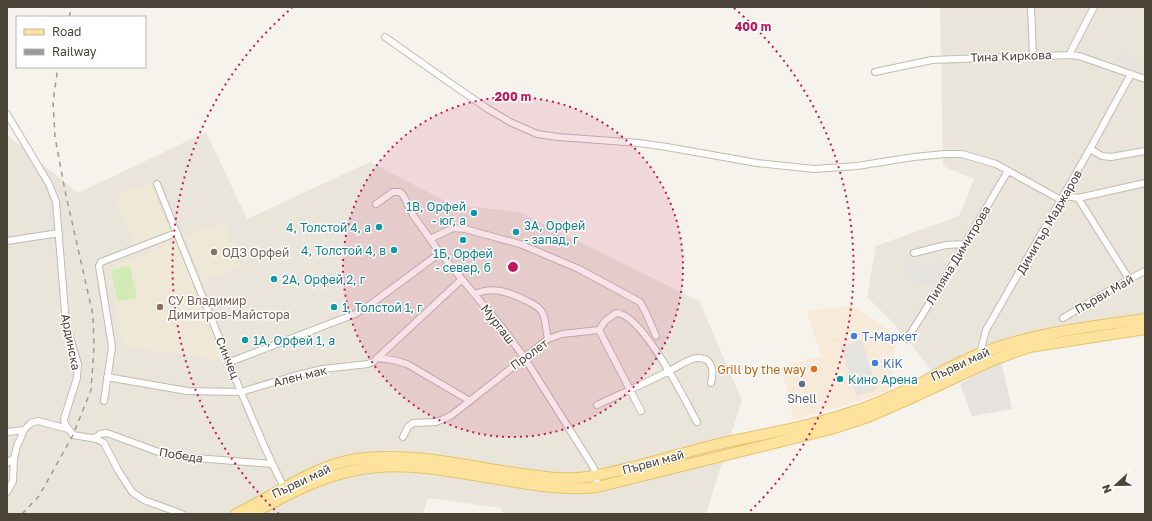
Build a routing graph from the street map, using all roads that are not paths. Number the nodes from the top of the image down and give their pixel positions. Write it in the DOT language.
graph roads {
  1 [pos="1031,7"];
  2 [pos="1094,7"];
  3 [pos="385,36"];
  4 [pos="1069,55"];
  5 [pos="1033,56"];
  6 [pos="875,72"];
  7 [pos="1131,74"];
  8 [pos="1145,79"];
  9 [pos="7,114"];
  10 [pos="1090,149"];
  11 [pos="1145,151"];
  12 [pos="1008,171"];
  13 [pos="1145,183"];
  14 [pos="157,184"];
  15 [pos="1062,198"];
  16 [pos="1078,198"];
  17 [pos="376,204"];
  18 [pos="59,233"];
  19 [pos="176,233"];
  20 [pos="430,239"];
  21 [pos="7,241"];
  22 [pos="965,244"];
  23 [pos="440,253"];
  24 [pos="914,253"];
  25 [pos="1145,271"];
  26 [pos="1129,279"];
  27 [pos="461,280"];
  28 [pos="475,294"];
  29 [pos="1063,318"];
  30 [pos="1145,319"];
  31 [pos="1145,329"];
  32 [pos="599,330"];
  33 [pos="656,336"];
  34 [pos="1063,336"];
  35 [pos="548,339"];
  36 [pos="907,339"];
  37 [pos="979,354"];
  38 [pos="524,357"];
  39 [pos="378,358"];
  40 [pos="230,362"];
  41 [pos="971,371"];
  42 [pos="669,372"];
  43 [pos="107,377"];
  44 [pos="711,383"];
  45 [pos="631,390"];
  46 [pos="242,392"];
  47 [pos="104,401"];
  48 [pos="470,401"];
  49 [pos="597,405"];
  50 [pos="641,411"];
  51 [pos="697,422"];
  52 [pos="68,429"];
  53 [pos="24,430"];
  54 [pos="7,432"];
  55 [pos="403,437"];
  56 [pos="95,438"];
  57 [pos="14,458"];
  58 [pos="7,463"];
  59 [pos="272,464"];
  60 [pos="596,476"];
  61 [pos="597,487"];
  62 [pos="285,491"];
  63 [pos="7,492"];
  64 [pos="182,514"];
  65 [pos="236,514"];
  66 [pos="252,514"];
  1 -- 5 [label="street"];
  2 -- 4 [label="street"];
  3 -- 12 [label="street"];
  4 -- 5 [label="street, Тина Киркова"];
  4 -- 7 [label="street, Тина Киркова"];
  5 -- 6 [label="street, Тина Киркова"];
  7 -- 8 [label="street, Тина Киркова"];
  7 -- 10 [label="street, Димитър Маджаров"];
  9 -- 18 [label="street, Ардинска"];
  10 -- 11 [label="street"];
  10 -- 15 [label="street, Димитър Маджаров"];
  12 -- 15 [label="street"];
  12 -- 22 [label="street, Лиляна Димитрова"];
  13 -- 16 [label="street"];
  14 -- 19 [label="street, Синчец"];
  15 -- 16 [label="street"];
  15 -- 37 [label="street, Димитър Маджаров"];
  16 -- 26 [label="street"];
  17 -- 20 [label="street, Мургаш"];
  18 -- 21 [label="street"];
  18 -- 52 [label="street, Ардинска"];
  19 -- 40 [label="street, Синчец"];
  19 -- 43 [label="street"];
  20 -- 23 [label="street, Мургаш"];
  20 -- 33 [label="street"];
  22 -- 24 [label="street"];
  22 -- 36 [label="street, Лиляна Димитрова"];
  23 -- 27 [label="street, Мургаш"];
  23 -- 40 [label="street"];
  25 -- 26 [label="street, Първи Май"];
  26 -- 29 [label="street, Първи Май"];
  27 -- 28 [label="street, Мургаш"];
  27 -- 39 [label="street, Ален мак"];
  28 -- 35 [label="street"];
  28 -- 38 [label="street, Мургаш"];
  30 -- 34 [label="main road"];
  31 -- 34 [label="main road"];
  32 -- 35 [label="street, Пролет"];
  32 -- 42 [label="street"];
  32 -- 45 [label="street"];
  34 -- 37 [label="main road, Първи май"];
  34 -- 41 [label="main road, Първи май"];
  35 -- 38 [label="street, Пролет"];
  37 -- 41 [label="street, Димитър Маджаров"];
  37 -- 60 [label="main road, Първи май"];
  38 -- 48 [label="street, Пролет"];
  38 -- 60 [label="street, Мургаш"];
  39 -- 46 [label="street, Ален мак"];
  39 -- 48 [label="street"];
  40 -- 46 [label="street, Синчец"];
  41 -- 61 [label="main road, Първи май"];
  42 -- 44 [label="street"];
  42 -- 45 [label="street"];
  42 -- 51 [label="street"];
  43 -- 46 [label="street, Ален мак"];
  43 -- 47 [label="street"];
  45 -- 49 [label="street"];
  45 -- 50 [label="street"];
  46 -- 59 [label="street, Синчец"];
  48 -- 55 [label="street, Пролет"];
  52 -- 53 [label="street"];
  52 -- 56 [label="street"];
  53 -- 54 [label="street"];
  53 -- 57 [label="street"];
  56 -- 59 [label="street, Победа"];
  56 -- 64 [label="street"];
  57 -- 58 [label="street"];
  57 -- 63 [label="street"];
  59 -- 62 [label="street, Синчец"];
  60 -- 61 [label="street, Мургаш"];
  60 -- 62 [label="main road, Първи май"];
  61 -- 62 [label="main road, Първи май"];
  62 -- 65 [label="main road, Първи май"];
  62 -- 66 [label="main road, Първи май"];
}
